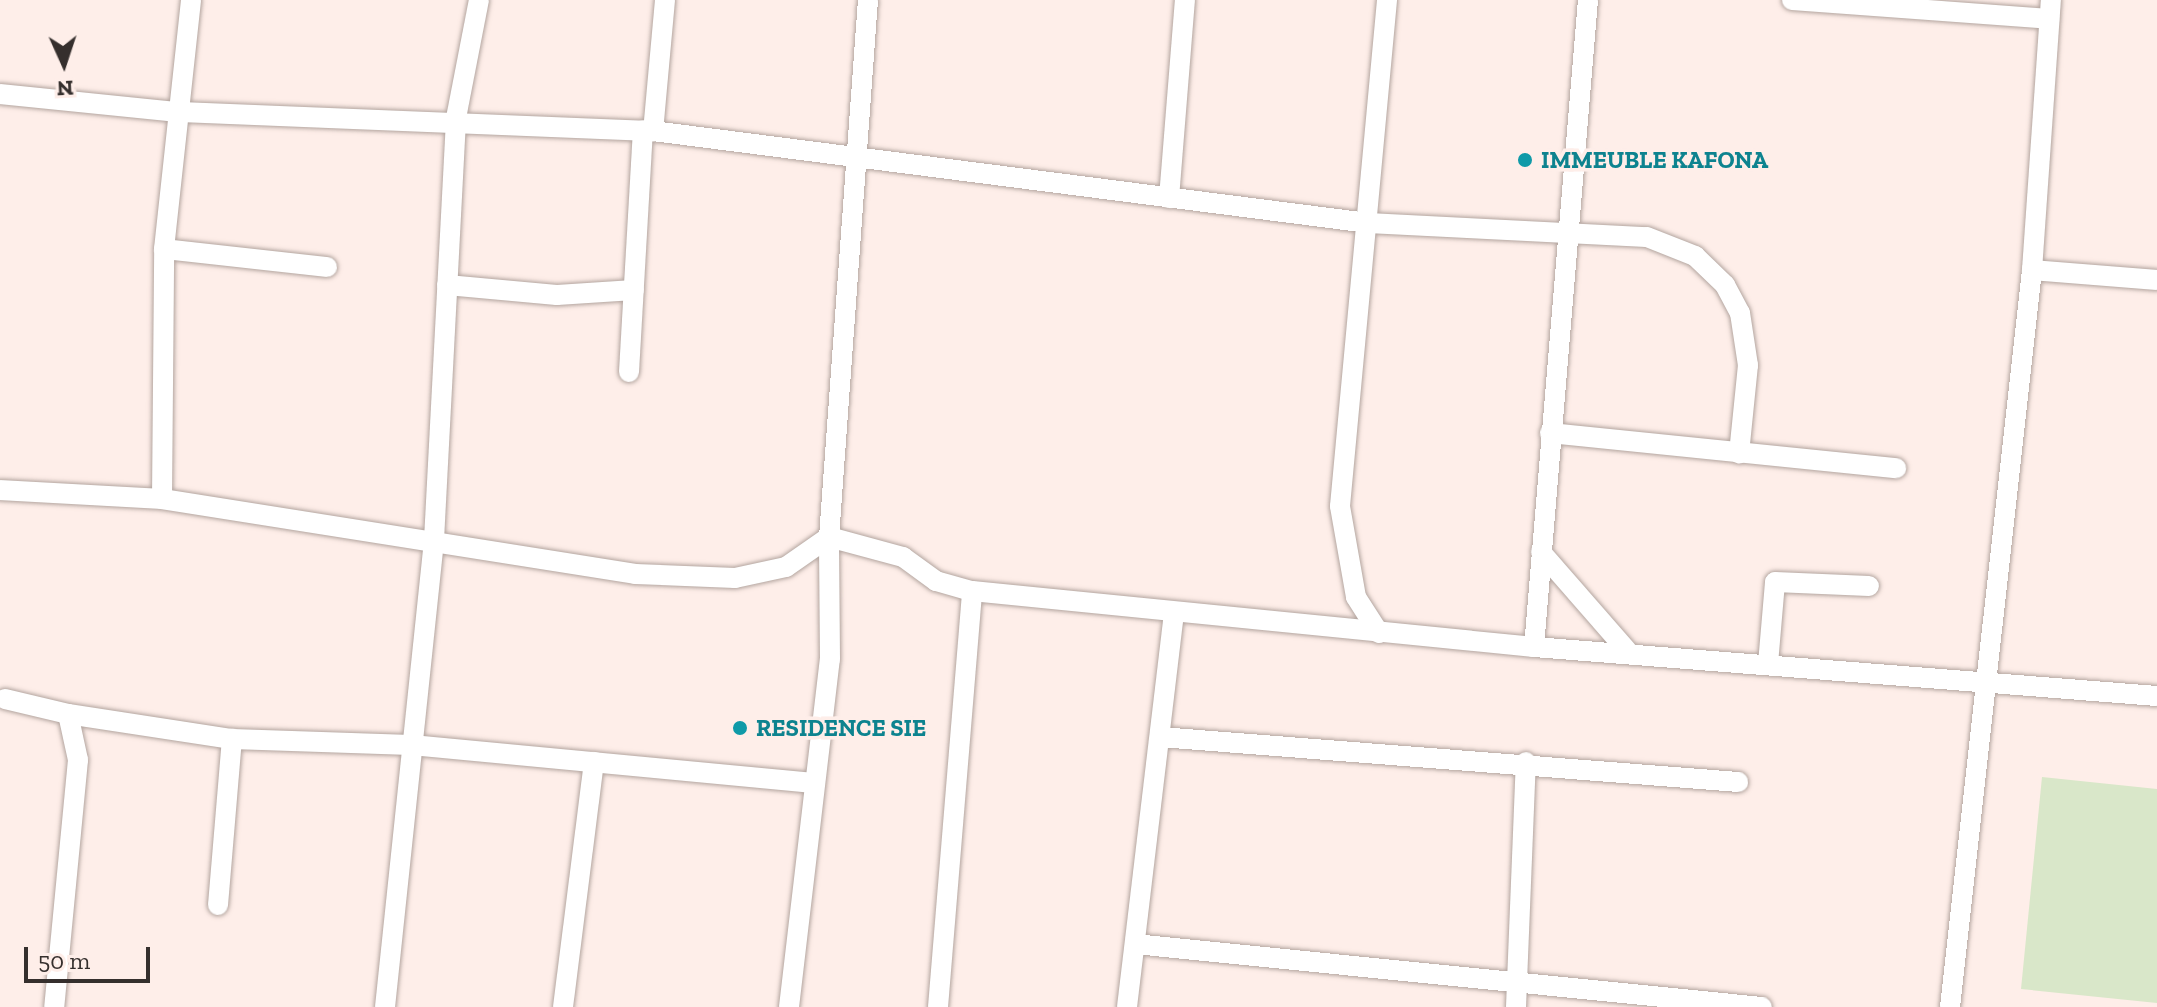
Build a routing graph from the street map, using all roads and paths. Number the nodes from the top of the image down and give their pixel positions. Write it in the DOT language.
graph roads {
  1 [pos="191,0"];
  2 [pos="479,0"];
  3 [pos="665,0"];
  4 [pos="868,0"];
  5 [pos="1185,0"];
  6 [pos="1387,0"];
  7 [pos="1588,0"];
  8 [pos="1792,0"];
  9 [pos="2050,10"];
  10 [pos="0,94"];
  11 [pos="178,112"];
  12 [pos="456,118"];
  13 [pos="648,130"];
  14 [pos="853,158"];
  15 [pos="1169,198"];
  16 [pos="1368,223"];
  17 [pos="1565,232"];
  18 [pos="164,249"];
  19 [pos="327,267"];
  20 [pos="2032,270"];
  21 [pos="2157,280"];
  22 [pos="447,285"];
  23 [pos="634,290"];
  24 [pos="629,372"];
  25 [pos="1550,433"];
  26 [pos="1739,454"];
  27 [pos="1896,468"];
  28 [pos="0,490"];
  29 [pos="162,499"];
  30 [pos="829,537"];
  31 [pos="434,540"];
  32 [pos="1541,552"];
  33 [pos="1869,586"];
  34 [pos="972,591"];
  35 [pos="1174,613"];
  36 [pos="1379,633"];
  37 [pos="1534,647"];
  38 [pos="1630,654"];
  39 [pos="1768,664"];
  40 [pos="1989,679"];
  41 [pos="2155,693"];
  42 [pos="5,699"];
  43 [pos="68,714"];
  44 [pos="1160,737"];
  45 [pos="232,739"];
  46 [pos="411,745"];
  47 [pos="594,762"];
  48 [pos="1526,762"];
  49 [pos="1738,782"];
  50 [pos="814,783"];
  51 [pos="218,905"];
  52 [pos="1135,944"];
  53 [pos="1519,983"];
  54 [pos="54,1007"];
  55 [pos="385,1007"];
  56 [pos="563,1007"];
  57 [pos="789,1007"];
  58 [pos="938,1007"];
  59 [pos="1127,1007"];
  60 [pos="1516,1007"];
  61 [pos="1762,1007"];
  62 [pos="1950,1007"];
  1 -- 11 [label="street"];
  2 -- 12 [label="street"];
  3 -- 13 [label="street"];
  4 -- 14 [label="street"];
  5 -- 15 [label="street"];
  6 -- 16 [label="street"];
  7 -- 17 [label="street"];
  8 -- 9 [label="street"];
  9 -- 20 [label="street"];
  10 -- 11 [label="street"];
  11 -- 12 [label="street"];
  11 -- 18 [label="street"];
  12 -- 13 [label="street"];
  12 -- 22 [label="street"];
  13 -- 14 [label="street"];
  13 -- 23 [label="street"];
  14 -- 15 [label="street"];
  14 -- 30 [label="street"];
  15 -- 16 [label="street"];
  16 -- 17 [label="street"];
  16 -- 36 [label="street"];
  17 -- 25 [label="street"];
  17 -- 26 [label="street"];
  18 -- 19 [label="street"];
  18 -- 29 [label="street"];
  20 -- 21 [label="street"];
  20 -- 40 [label="street"];
  22 -- 23 [label="street"];
  22 -- 31 [label="street"];
  23 -- 24 [label="street"];
  25 -- 26 [label="street"];
  25 -- 32 [label="street"];
  26 -- 27 [label="street"];
  28 -- 29 [label="street"];
  29 -- 31 [label="street"];
  30 -- 31 [label="street"];
  30 -- 34 [label="street"];
  30 -- 50 [label="street"];
  31 -- 46 [label="street"];
  32 -- 37 [label="street"];
  32 -- 38 [label="street"];
  33 -- 39 [label="street"];
  34 -- 35 [label="street"];
  34 -- 58 [label="street"];
  35 -- 36 [label="street"];
  35 -- 44 [label="street"];
  36 -- 37 [label="street"];
  37 -- 38 [label="street"];
  38 -- 39 [label="street"];
  39 -- 40 [label="street"];
  40 -- 41 [label="street"];
  40 -- 62 [label="street"];
  42 -- 43 [label="street"];
  43 -- 45 [label="street"];
  43 -- 54 [label="street"];
  44 -- 48 [label="street"];
  44 -- 52 [label="street"];
  45 -- 46 [label="street"];
  45 -- 51 [label="street"];
  46 -- 47 [label="street"];
  46 -- 55 [label="street"];
  47 -- 50 [label="street"];
  47 -- 56 [label="street"];
  48 -- 49 [label="street"];
  48 -- 53 [label="street"];
  50 -- 57 [label="street"];
  52 -- 53 [label="street"];
  52 -- 59 [label="street"];
  53 -- 60 [label="street"];
  53 -- 61 [label="street"];
}
